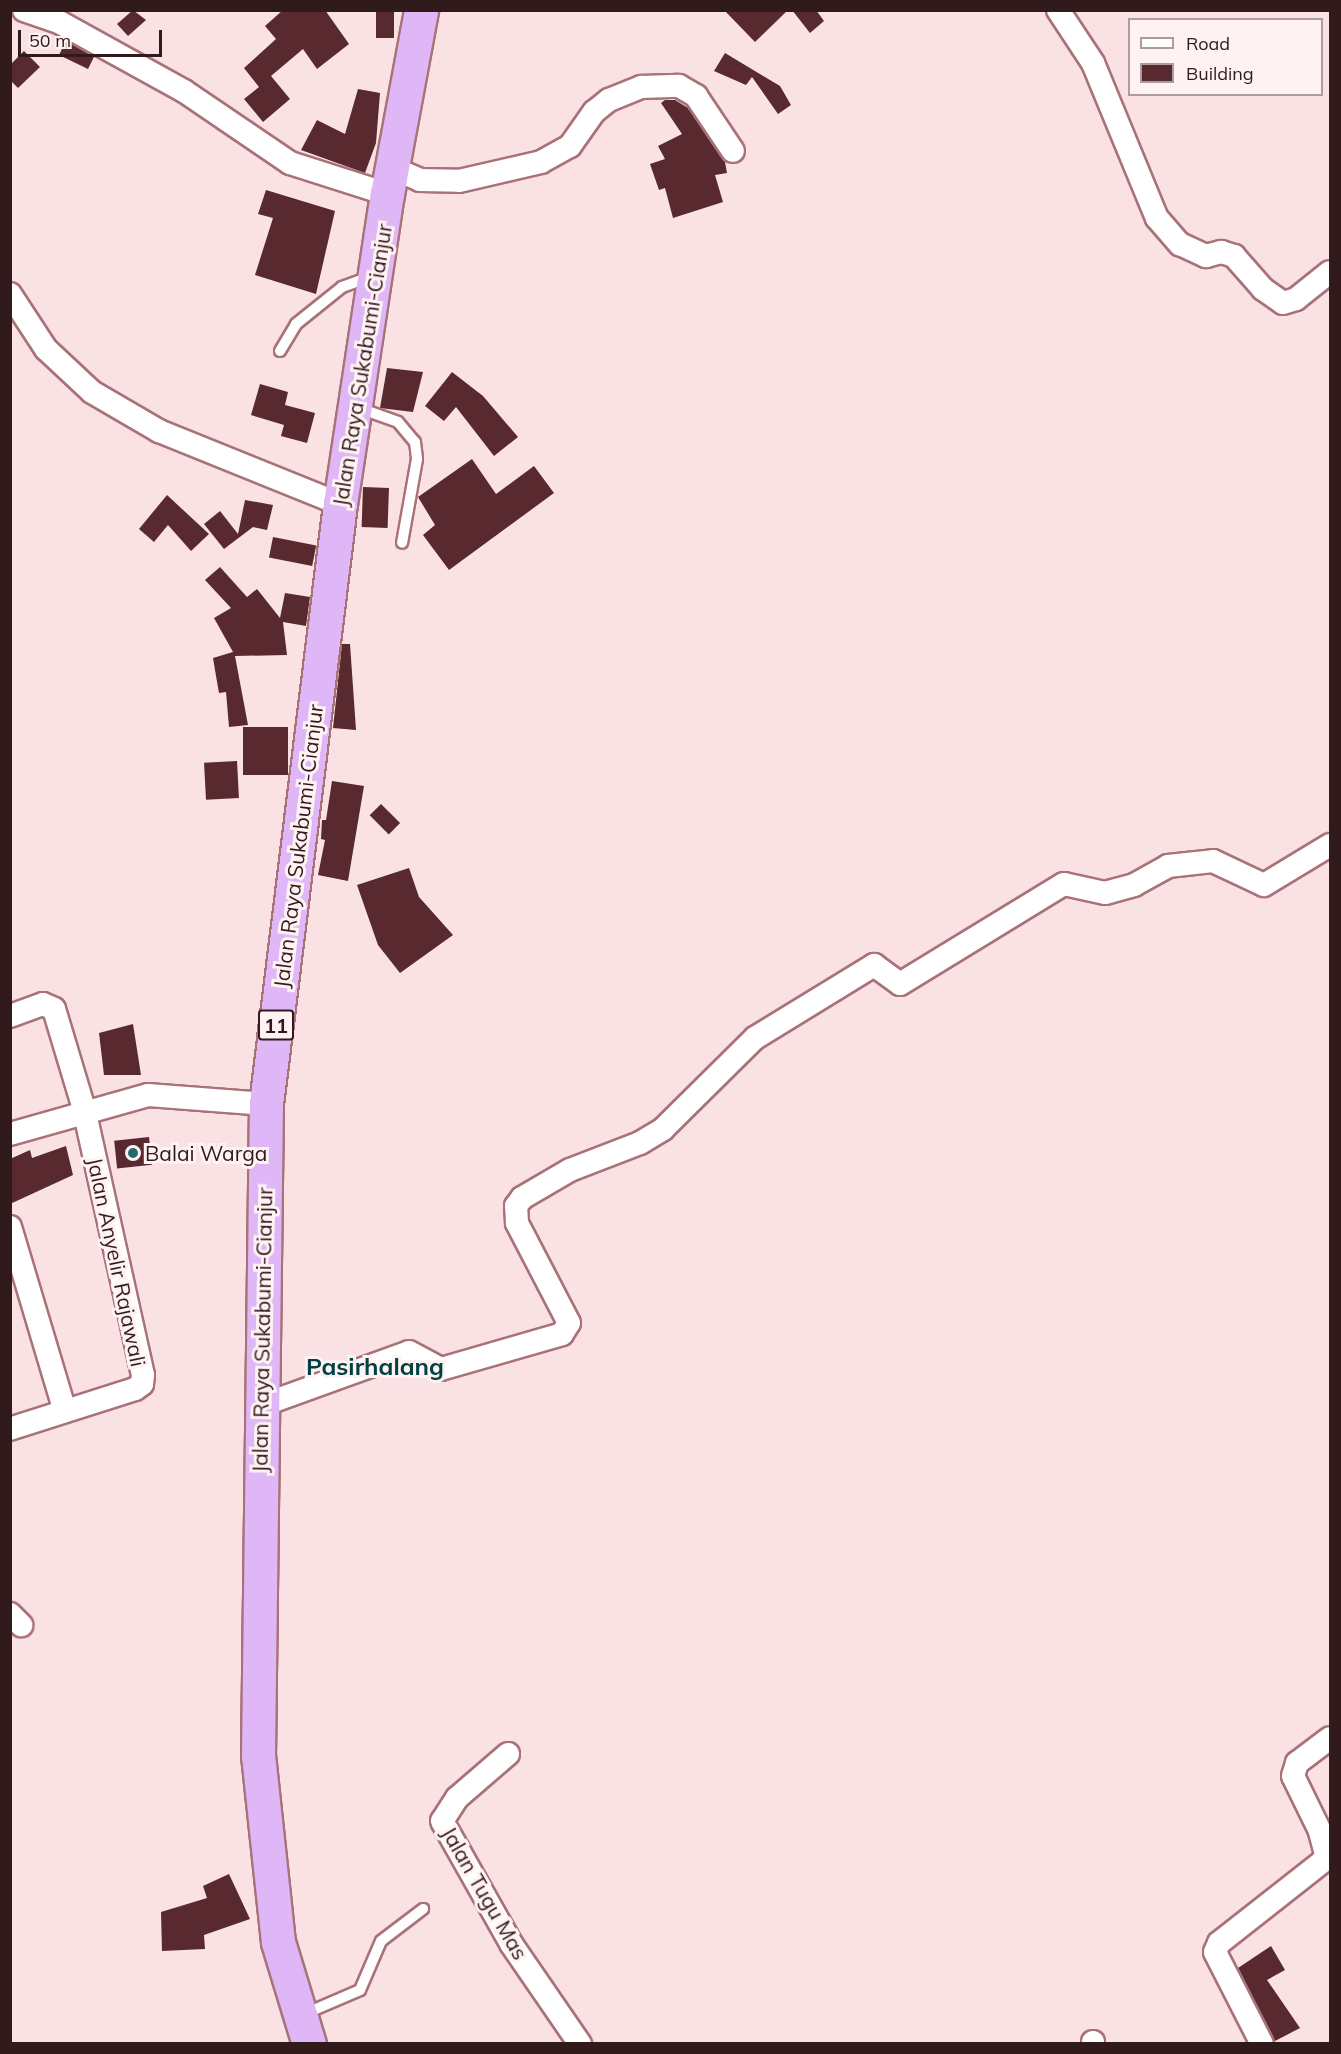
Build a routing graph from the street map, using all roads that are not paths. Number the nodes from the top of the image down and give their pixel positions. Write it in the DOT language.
graph roads {
  1 [pos="24,10"];
  2 [pos="421,10"];
  3 [pos="1058,10"];
  4 [pos="733,151"];
  5 [pos="389,181"];
  6 [pos="1330,272"];
  7 [pos="377,275"];
  8 [pos="10,294"];
  9 [pos="280,351"];
  10 [pos="356,406"];
  11 [pos="340,504"];
  12 [pos="402,543"];
  13 [pos="1330,845"];
  14 [pos="10,1016"];
  15 [pos="266,1104"];
  16 [pos="84,1109"];
  17 [pos="10,1134"];
  18 [pos="10,1227"];
  19 [pos="260,1406"];
  20 [pos="65,1411"];
  21 [pos="10,1429"];
  22 [pos="1330,1738"];
  23 [pos="508,1754"];
  24 [pos="423,1909"];
  25 [pos="304,2030"];
  26 [pos="580,2043"];
  27 [pos="1262,2043"];
  1 -- 5 [label="street"];
  2 -- 5 [label="highway, Jalan Raya Sukabumi-Cianjur / 11"];
  3 -- 6 [label="street"];
  4 -- 5 [label="street"];
  5 -- 7 [label="highway, Jalan Raya Sukabumi-Cianjur / 11"];
  7 -- 9 [label="lane"];
  7 -- 10 [label="highway, Jalan Raya Sukabumi-Cianjur / 11"];
  8 -- 11 [label="street"];
  10 -- 11 [label="highway, Jalan Raya Sukabumi-Cianjur / 11"];
  10 -- 12 [label="lane"];
  11 -- 15 [label="highway, Jalan Raya Sukabumi-Cianjur / 11"];
  13 -- 19 [label="street"];
  14 -- 16 [label="street, Jalan Anyelir Rajawali"];
  15 -- 16 [label="street"];
  15 -- 19 [label="highway, Jalan Raya Sukabumi-Cianjur / 11"];
  16 -- 17 [label="street"];
  16 -- 20 [label="street, Jalan Anyelir Rajawali"];
  18 -- 20 [label="street"];
  19 -- 25 [label="highway, Jalan Raya Sukabumi-Cianjur / 11"];
  20 -- 21 [label="street, Jalan Anyelir Rajawali"];
  22 -- 27 [label="street"];
  23 -- 26 [label="street, Jalan Tugu Mas"];
  24 -- 25 [label="lane"];
}
